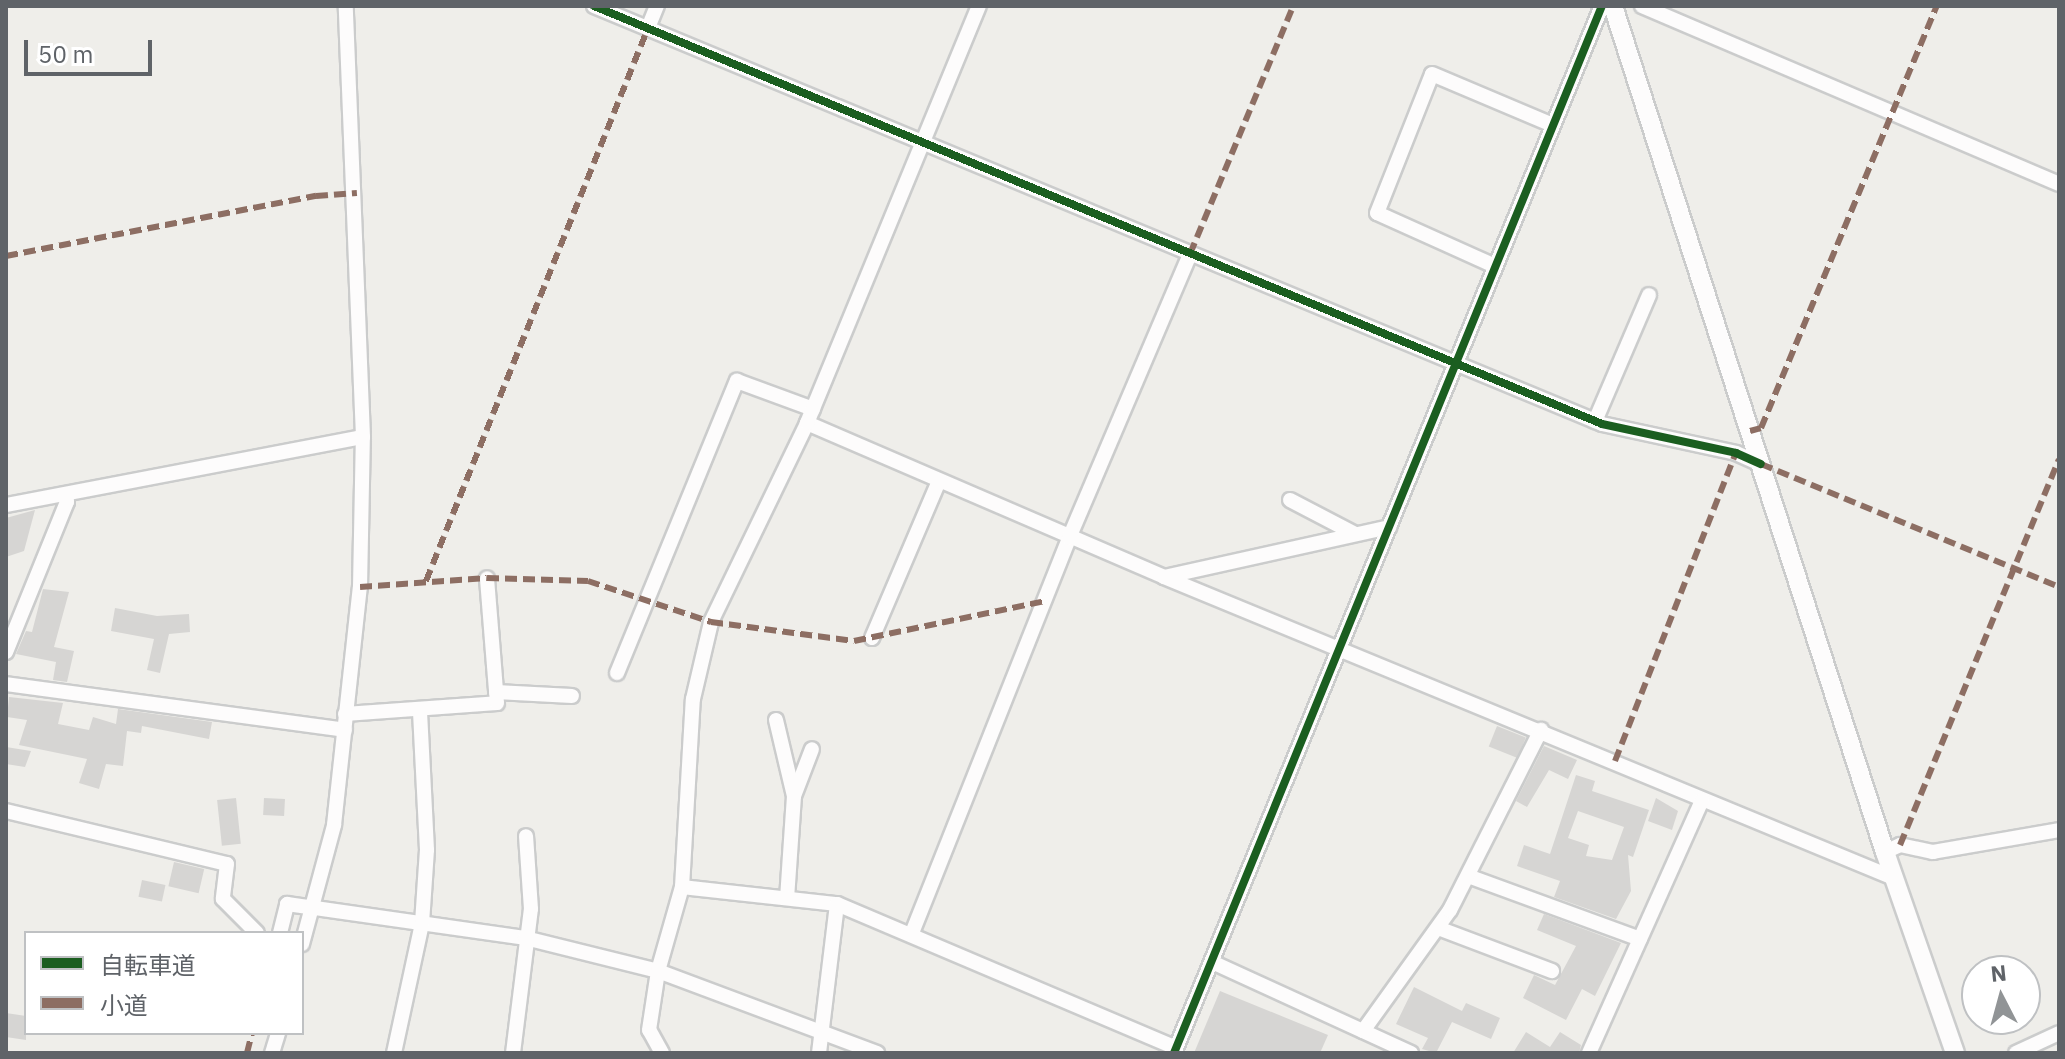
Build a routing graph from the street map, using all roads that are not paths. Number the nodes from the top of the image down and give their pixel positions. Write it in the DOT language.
graph roads {
  1 [pos="346,6"];
  2 [pos="594,6"];
  3 [pos="657,6"];
  4 [pos="979,6"];
  5 [pos="1602,6"];
  6 [pos="1613,6"];
  7 [pos="1642,6"];
  8 [pos="648,28"];
  9 [pos="1553,125"];
  10 [pos="923,145"];
  11 [pos="2059,184"];
  12 [pos="1190,254"];
  13 [pos="1495,266"];
  14 [pos="1649,295"];
  15 [pos="1455,362"];
  16 [pos="810,416"];
  17 [pos="1595,421"];
  18 [pos="363,437"];
  19 [pos="1761,464"];
  20 [pos="939,481"];
  21 [pos="66,494"];
  22 [pos="1290,500"];
  23 [pos="6,505"];
  24 [pos="1390,527"];
  25 [pos="1355,534"];
  26 [pos="1069,538"];
  27 [pos="1164,577"];
  28 [pos="487,578"];
  29 [pos="6,610"];
  30 [pos="21,614"];
  31 [pos="872,638"];
  32 [pos="1342,648"];
  33 [pos="6,652"];
  34 [pos="617,673"];
  35 [pos="6,684"];
  36 [pos="496,692"];
  37 [pos="572,696"];
  38 [pos="420,711"];
  39 [pos="345,714"];
  40 [pos="776,720"];
  41 [pos="345,730"];
  42 [pos="1541,730"];
  43 [pos="812,749"];
  44 [pos="794,796"];
  45 [pos="1702,800"];
  46 [pos="6,811"];
  47 [pos="2059,830"];
  48 [pos="526,836"];
  49 [pos="1885,852"];
  50 [pos="1468,876"];
  51 [pos="1894,878"];
  52 [pos="682,887"];
  53 [pos="787,898"];
  54 [pos="837,904"];
  55 [pos="312,906"];
  56 [pos="422,923"];
  57 [pos="1438,928"];
  58 [pos="255,931"];
  59 [pos="280,931"];
  60 [pos="912,933"];
  61 [pos="304,936"];
  62 [pos="525,938"];
  63 [pos="1640,939"];
  64 [pos="1212,962"];
  65 [pos="658,971"];
  66 [pos="1552,971"];
  67 [pos="1363,1031"];
  68 [pos="822,1032"];
  69 [pos="2059,1033"];
  70 [pos="1175,1051"];
  71 [pos="394,1053"];
  72 [pos="513,1053"];
  73 [pos="662,1053"];
  74 [pos="819,1053"];
  75 [pos="877,1053"];
  76 [pos="1411,1053"];
  77 [pos="1589,1053"];
  78 [pos="1955,1053"];
  79 [pos="2016,1053"];
  1 -- 18 [label="street"];
  2 -- 8 [label="street"];
  3 -- 8 [label="street"];
  4 -- 10 [label="street"];
  5 -- 9 [label="street"];
  6 -- 19 [label="street"];
  7 -- 11 [label="street"];
  8 -- 10 [label="street"];
  9 -- 13 [label="street"];
  9 -- 13 [label="street"];
  10 -- 12 [label="street"];
  10 -- 16 [label="street"];
  12 -- 15 [label="street"];
  12 -- 26 [label="street"];
  13 -- 15 [label="street"];
  14 -- 17 [label="street"];
  15 -- 17 [label="street"];
  15 -- 24 [label="street"];
  16 -- 20 [label="street"];
  16 -- 34 [label="street"];
  16 -- 52 [label="street"];
  17 -- 19 [label="street"];
  18 -- 21 [label="street"];
  18 -- 39 [label="street"];
  19 -- 49 [label="street"];
  20 -- 26 [label="street"];
  20 -- 31 [label="street"];
  21 -- 23 [label="street"];
  21 -- 30 [label="street"];
  22 -- 25 [label="street"];
  24 -- 25 [label="street"];
  24 -- 32 [label="street"];
  25 -- 27 [label="street"];
  26 -- 27 [label="street"];
  26 -- 60 [label="street"];
  27 -- 32 [label="street"];
  28 -- 36 [label="street"];
  29 -- 30 [label="street"];
  30 -- 33 [label="street"];
  32 -- 42 [label="street"];
  32 -- 64 [label="street"];
  35 -- 41 [label="street"];
  36 -- 37 [label="street"];
  36 -- 38 [label="street"];
  38 -- 39 [label="street"];
  38 -- 56 [label="street"];
  39 -- 41 [label="street"];
  40 -- 44 [label="street"];
  41 -- 55 [label="street"];
  42 -- 45 [label="street"];
  42 -- 50 [label="street"];
  43 -- 44 [label="street"];
  44 -- 53 [label="street"];
  45 -- 51 [label="street"];
  45 -- 63 [label="street"];
  46 -- 58 [label="street"];
  47 -- 49 [label="street"];
  48 -- 62 [label="street"];
  49 -- 51 [label="street"];
  50 -- 57 [label="street"];
  50 -- 63 [label="street"];
  51 -- 78 [label="street"];
  52 -- 53 [label="street"];
  52 -- 65 [label="street"];
  53 -- 54 [label="street"];
  54 -- 60 [label="street"];
  54 -- 68 [label="street"];
  55 -- 56 [label="street"];
  55 -- 59 [label="street"];
  55 -- 61 [label="street"];
  56 -- 62 [label="street"];
  56 -- 71 [label="street"];
  57 -- 66 [label="street"];
  57 -- 67 [label="street"];
  60 -- 70 [label="street"];
  62 -- 65 [label="street"];
  62 -- 72 [label="street"];
  63 -- 77 [label="street"];
  64 -- 67 [label="street"];
  64 -- 70 [label="street"];
  65 -- 68 [label="street"];
  65 -- 73 [label="street"];
  67 -- 76 [label="street"];
  68 -- 74 [label="street"];
  68 -- 75 [label="street"];
  69 -- 79 [label="street"];
}
